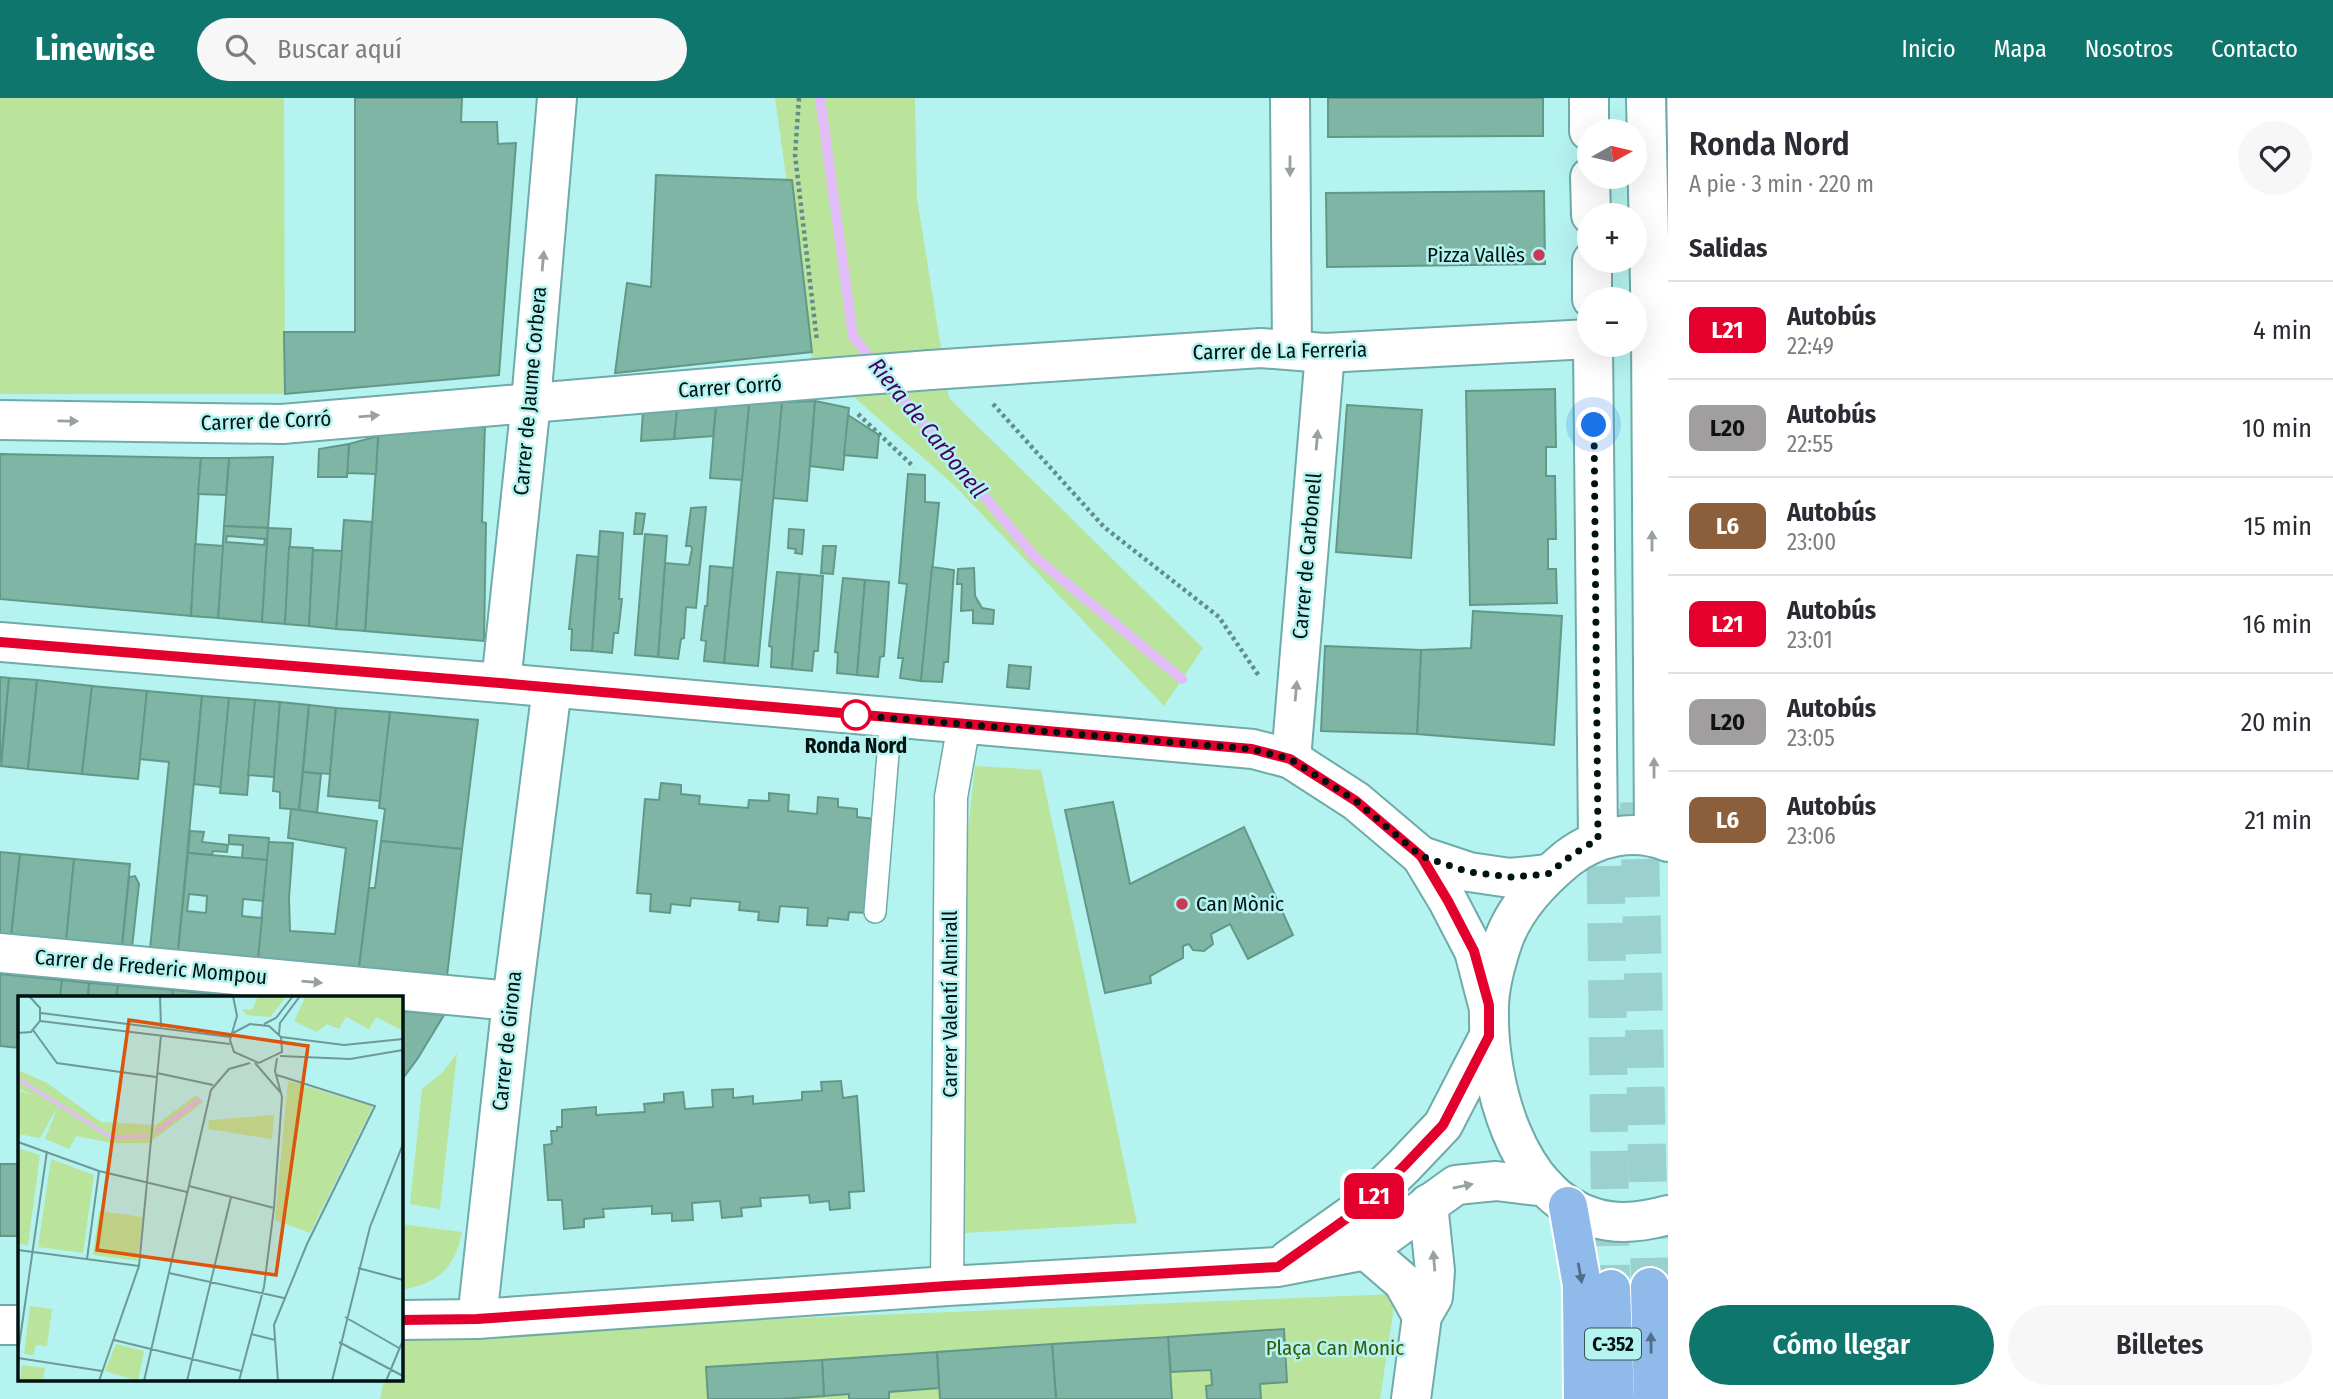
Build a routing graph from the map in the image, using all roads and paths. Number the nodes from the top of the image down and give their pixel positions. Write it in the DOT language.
graph roads {
  1 [pos="557,98"];
  2 [pos="799,98"];
  3 [pos="1290,98"];
  4 [pos="1589,98"];
  5 [pos="1647,98"];
  6 [pos="1589,119"];
  7 [pos="1660,331"];
  8 [pos="817,335"];
  9 [pos="1577,340"];
  10 [pos="1308,351"];
  11 [pos="1593,357"];
  12 [pos="829,367"];
  13 [pos="930,370"];
  14 [pos="990,400"];
  15 [pos="531,402"];
  16 [pos="0,420"];
  17 [pos="914,467"];
  18 [pos="0,642"];
  19 [pos="1259,677"];
  20 [pos="500,683"];
  21 [pos="552,688"];
  22 [pos="891,718"];
  23 [pos="964,724"];
  24 [pos="1290,759"];
  25 [pos="1598,839"];
  26 [pos="1661,839"];
  27 [pos="1421,856"];
  28 [pos="1548,874"];
  29 [pos="875,912"];
  30 [pos="0,953"];
  31 [pos="512,1000"];
  32 [pos="1489,1021"];
  33 [pos="1557,1197"];
  34 [pos="1428,1204"];
  35 [pos="1668,1215"];
  36 [pos="1366,1250"];
  37 [pos="1278,1267"];
  38 [pos="947,1286"];
  39 [pos="1650,1287"];
  40 [pos="1611,1289"];
  41 [pos="1422,1316"];
  42 [pos="477,1319"];
  43 [pos="402,1320"];
  44 [pos="0,1325"];
  45 [pos="18,1325"];
  46 [pos="1411,1399"];
  47 [pos="1583,1399"];
  48 [pos="1615,1399"];
  49 [pos="1653,1399"];
  15 -- 1 [label="street, Carrer de Jaume Corbera, one-way"];
  2 -- 8 [label="path"];
  3 -- 10 [label="street, Carrer de Carbonell, one-way"];
  4 -- 6 [label="street"];
  5 -- 7 [label="street"];
  26 -- 7 [label="street, one-way"];
  8 -- 12 [label="path"];
  8 -- 12 [label="path"];
  9 -- 10 [label="street, Carrer de La Ferreria"];
  10 -- 13 [label="street, Carrer de La Ferreria"];
  24 -- 10 [label="street, Carrer de Carbonell, one-way"];
  11 -- 25 [label="street"];
  12 -- 13 [label="street, Carrer Corró, bridge"];
  12 -- 15 [label="street, Carrer Corró"];
  12 -- 17 [label="path"];
  14 -- 19 [label="path"];
  16 -- 15 [label="street, Carrer de Corró, one-way"];
  15 -- 20 [label="street, Carrer de Jaume Corbera"];
  18 -- 20 [label="street"];
  20 -- 21 [label="street"];
  21 -- 22 [label="street"];
  21 -- 31 [label="street, Carrer de Girona"];
  22 -- 23 [label="street"];
  22 -- 29 [label="lane"];
  23 -- 24 [label="street"];
  23 -- 38 [label="street, Carrer Valentí Almirall"];
  24 -- 27 [label="street"];
  25 -- 26 [label="street"];
  25 -- 28 [label="street"];
  27 -- 28 [label="street"];
  27 -- 32 [label="street"];
  28 -- 32 [label="street"];
  30 -- 31 [label="street, Carrer de Frederic Mompou, one-way"];
  31 -- 42 [label="street, Carrer de Girona"];
  32 -- 33 [label="street"];
  32 -- 37 [label="street"];
  34 -- 33 [label="street, one-way"];
  33 -- 35 [label="street"];
  33 -- 47 [label="highway, one-way"];
  34 -- 36 [label="street"];
  41 -- 34 [label="street, one-way"];
  36 -- 37 [label="street"];
  36 -- 41 [label="street"];
  37 -- 38 [label="street"];
  38 -- 42 [label="street"];
  49 -- 39 [label="highway, C-352, one-way"];
  40 -- 48 [label="highway, C-352"];
  41 -- 46 [label="street"];
  42 -- 43 [label="street"];
  44 -- 45 [label="street"];
}
